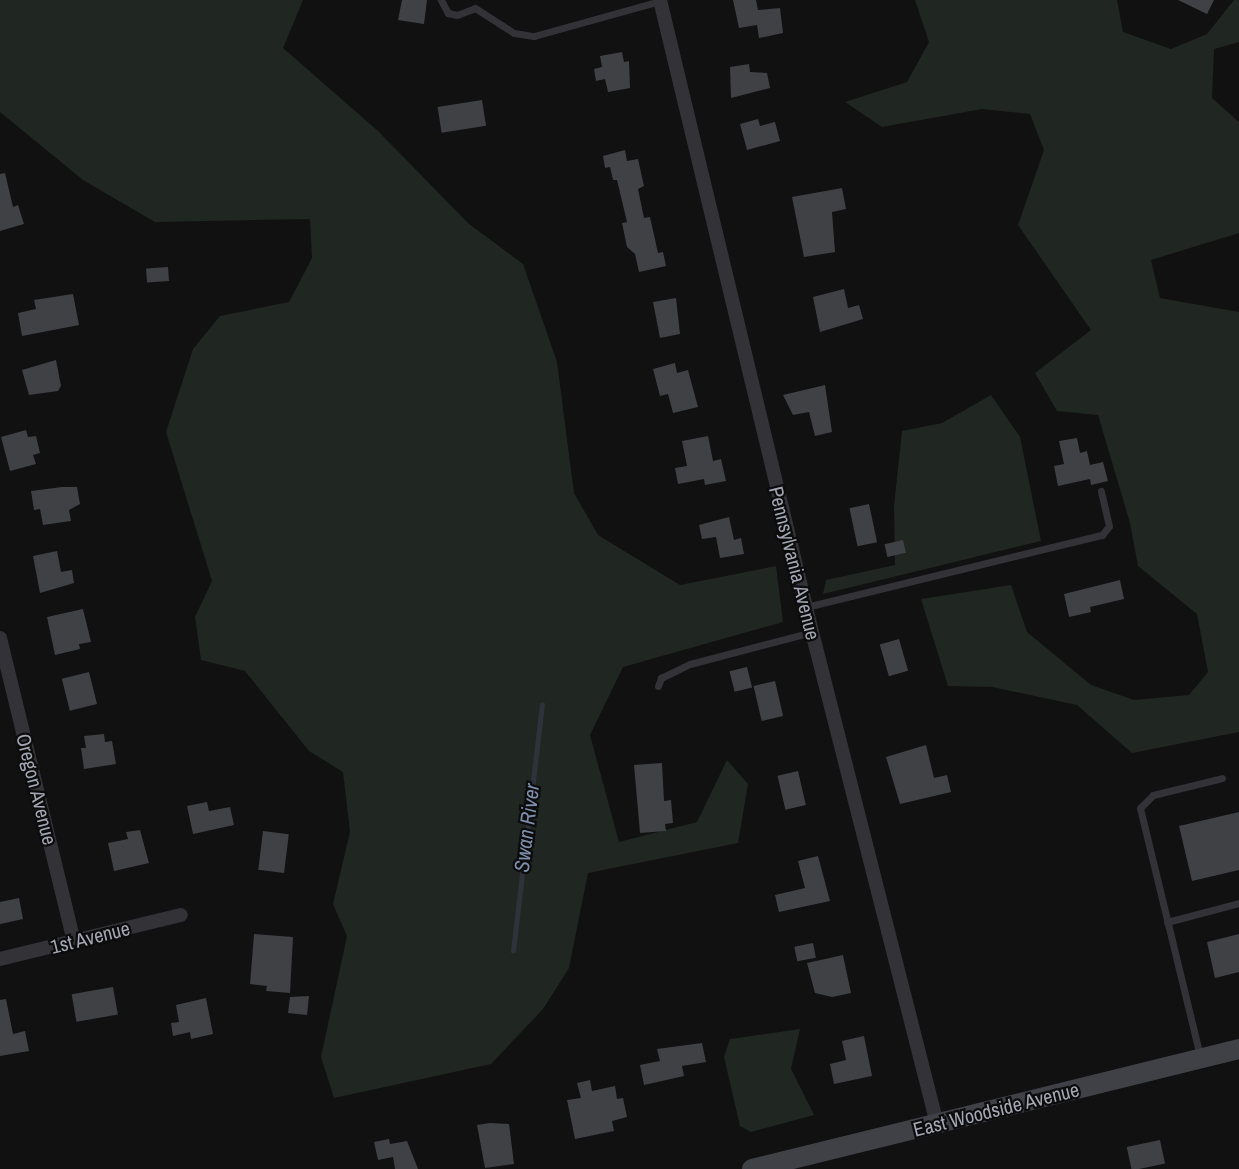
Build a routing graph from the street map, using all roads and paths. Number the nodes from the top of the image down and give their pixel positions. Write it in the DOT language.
graph roads {
  1 [pos="441,0"];
  2 [pos="660,1"];
  3 [pos="475,4"];
  4 [pos="1101,491"];
  5 [pos="806,607"];
  6 [pos="812,632"];
  7 [pos="0,638"];
  8 [pos="658,686"];
  9 [pos="1222,778"];
  10 [pos="1239,903"];
  11 [pos="181,915"];
  12 [pos="1167,922"];
  13 [pos="74,941"];
  14 [pos="0,960"];
  15 [pos="1239,1049"];
  16 [pos="1201,1058"];
  17 [pos="937,1124"];
  18 [pos="752,1169"];
  1 -- 3 [label="lane"];
  2 -- 3 [label="lane"];
  2 -- 5 [label="street, Pennsylvania Avenue"];
  4 -- 5 [label="lane"];
  5 -- 6 [label="street, Pennsylvania Avenue"];
  6 -- 8 [label="lane"];
  6 -- 17 [label="street, Pennsylvania Avenue"];
  7 -- 13 [label="street, Oregon Avenue"];
  9 -- 12 [label="lane"];
  10 -- 12 [label="lane"];
  11 -- 13 [label="street, 1st Avenue"];
  12 -- 16 [label="lane"];
  13 -- 14 [label="street, 1st Avenue"];
  15 -- 16 [label="main road, East Woodside Avenue"];
  16 -- 17 [label="main road, East Woodside Avenue"];
  17 -- 18 [label="main road, East Woodside Avenue"];
}
